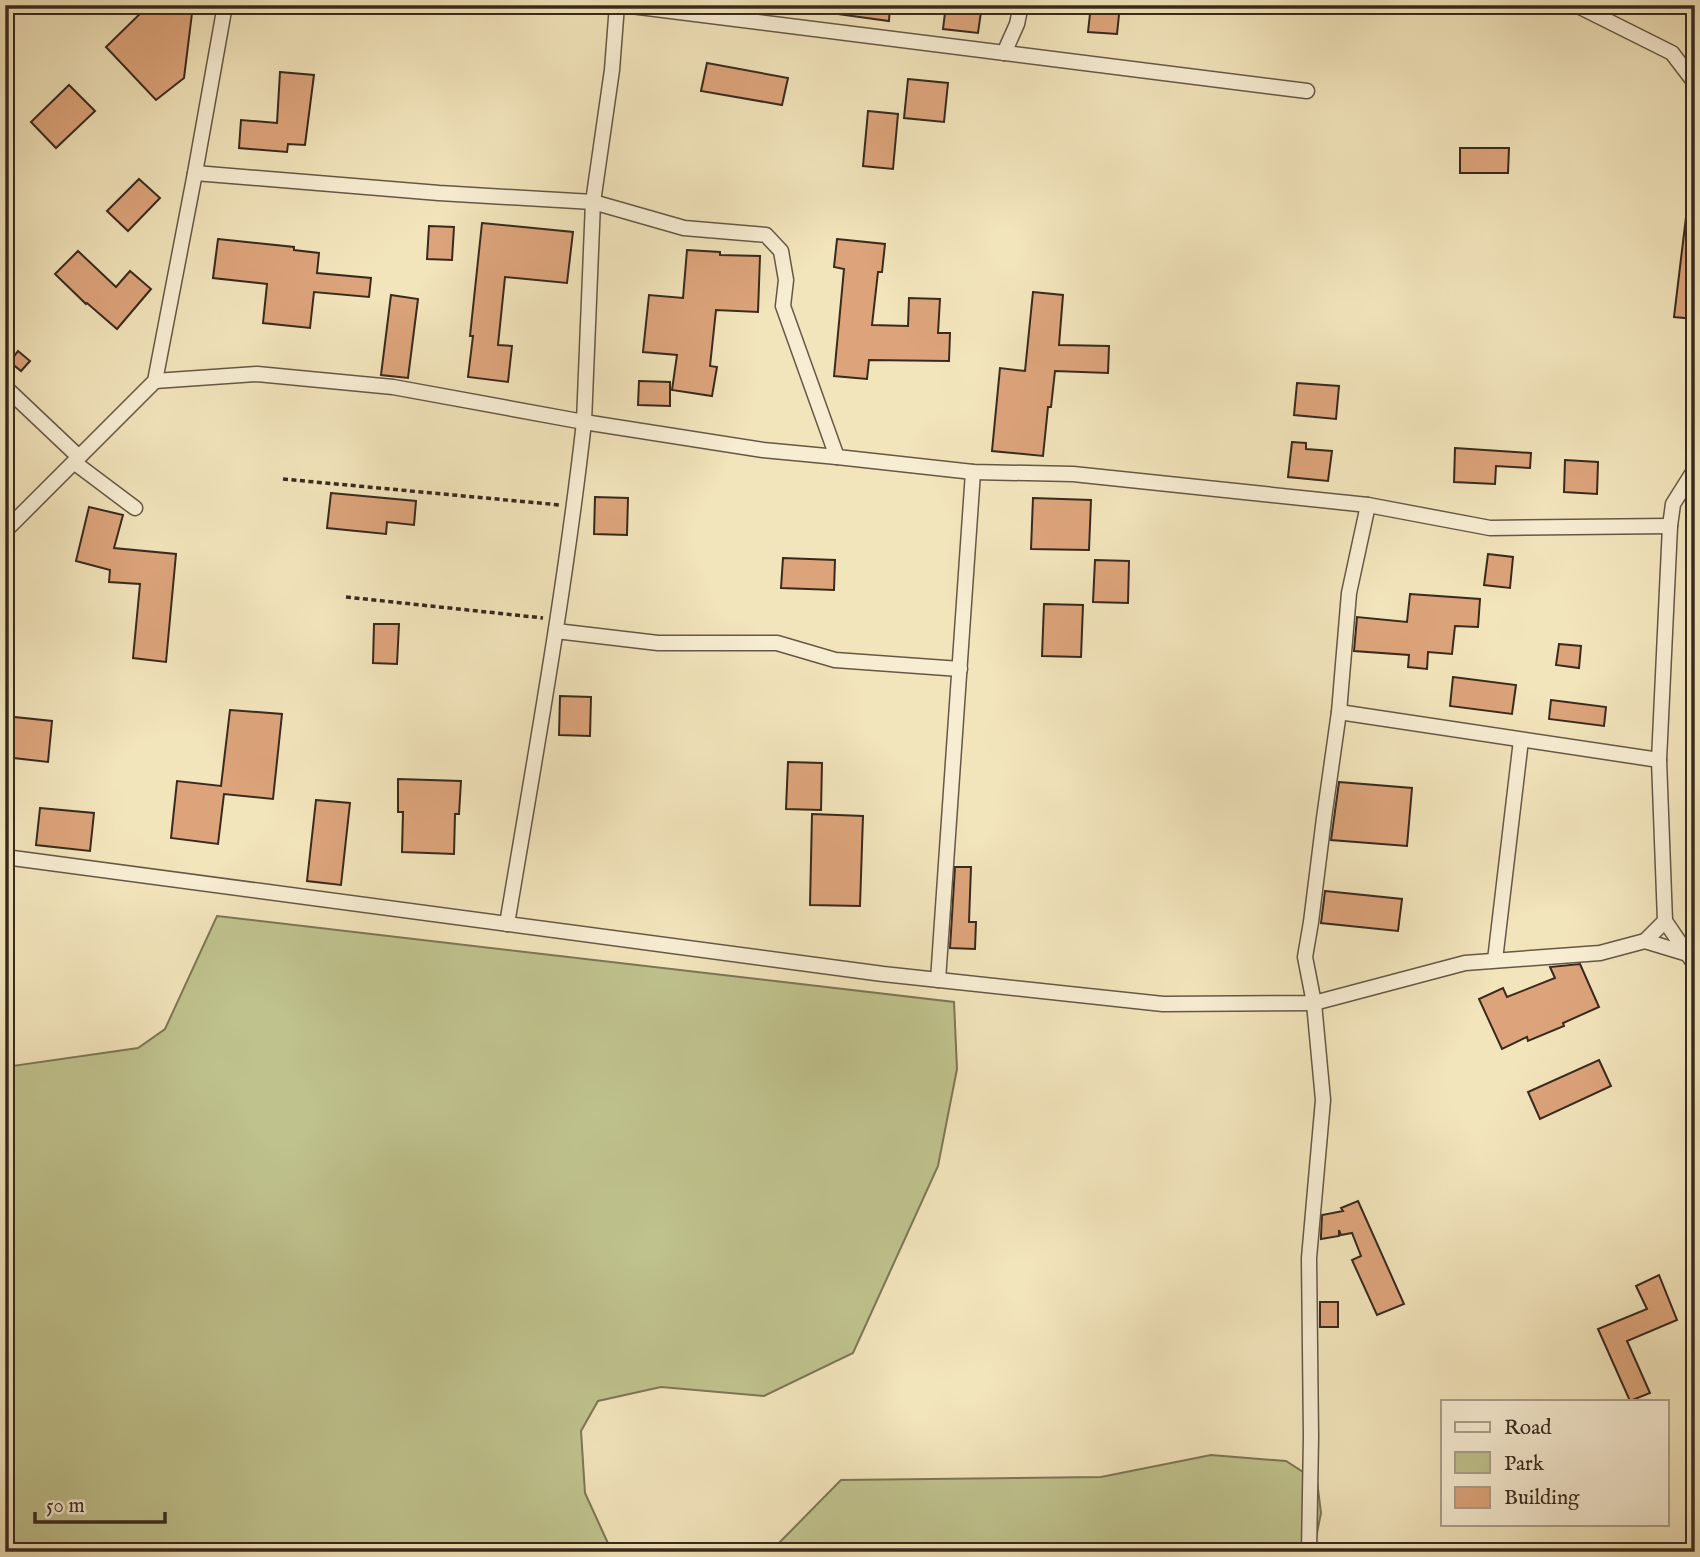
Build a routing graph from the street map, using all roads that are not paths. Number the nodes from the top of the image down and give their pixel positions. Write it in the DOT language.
graph roads {
  1 [pos="225,5"];
  2 [pos="617,5"];
  3 [pos="623,5"];
  4 [pos="1021,5"];
  5 [pos="1576,5"];
  6 [pos="1004,53"];
  7 [pos="1695,83"];
  8 [pos="1307,91"];
  9 [pos="195,173"];
  10 [pos="593,202"];
  11 [pos="155,382"];
  12 [pos="5,387"];
  13 [pos="584,422"];
  14 [pos="79,457"];
  15 [pos="837,457"];
  16 [pos="1695,469"];
  17 [pos="973,472"];
  18 [pos="1368,505"];
  19 [pos="135,508"];
  20 [pos="1670,526"];
  21 [pos="5,531"];
  22 [pos="557,625"];
  23 [pos="960,669"];
  24 [pos="1339,712"];
  25 [pos="1521,740"];
  26 [pos="1659,760"];
  27 [pos="5,857"];
  28 [pos="1665,921"];
  29 [pos="507,924"];
  30 [pos="1645,941"];
  31 [pos="1495,960"];
  32 [pos="1691,960"];
  33 [pos="938,980"];
  34 [pos="1314,1003"];
  35 [pos="1308,1552"];
  1 -- 9 [label="street"];
  2 -- 10 [label="street"];
  3 -- 6 [label="street"];
  4 -- 6 [label="street"];
  5 -- 7 [label="street"];
  6 -- 8 [label="street"];
  9 -- 10 [label="street"];
  9 -- 11 [label="street"];
  10 -- 13 [label="street"];
  10 -- 15 [label="street"];
  11 -- 13 [label="street"];
  11 -- 14 [label="street"];
  12 -- 14 [label="street"];
  13 -- 15 [label="street"];
  13 -- 22 [label="street"];
  14 -- 19 [label="street"];
  14 -- 21 [label="street"];
  15 -- 17 [label="street"];
  16 -- 20 [label="street"];
  17 -- 18 [label="street"];
  17 -- 23 [label="street"];
  18 -- 20 [label="street"];
  18 -- 24 [label="street"];
  20 -- 26 [label="street"];
  22 -- 23 [label="street"];
  22 -- 29 [label="street"];
  23 -- 33 [label="street"];
  24 -- 25 [label="street"];
  24 -- 34 [label="street"];
  25 -- 26 [label="street"];
  25 -- 31 [label="street"];
  26 -- 28 [label="street"];
  27 -- 29 [label="street"];
  28 -- 30 [label="street"];
  28 -- 32 [label="street"];
  29 -- 33 [label="street"];
  30 -- 31 [label="street"];
  30 -- 32 [label="street"];
  31 -- 34 [label="street"];
  33 -- 34 [label="street"];
  34 -- 35 [label="street"];
}
